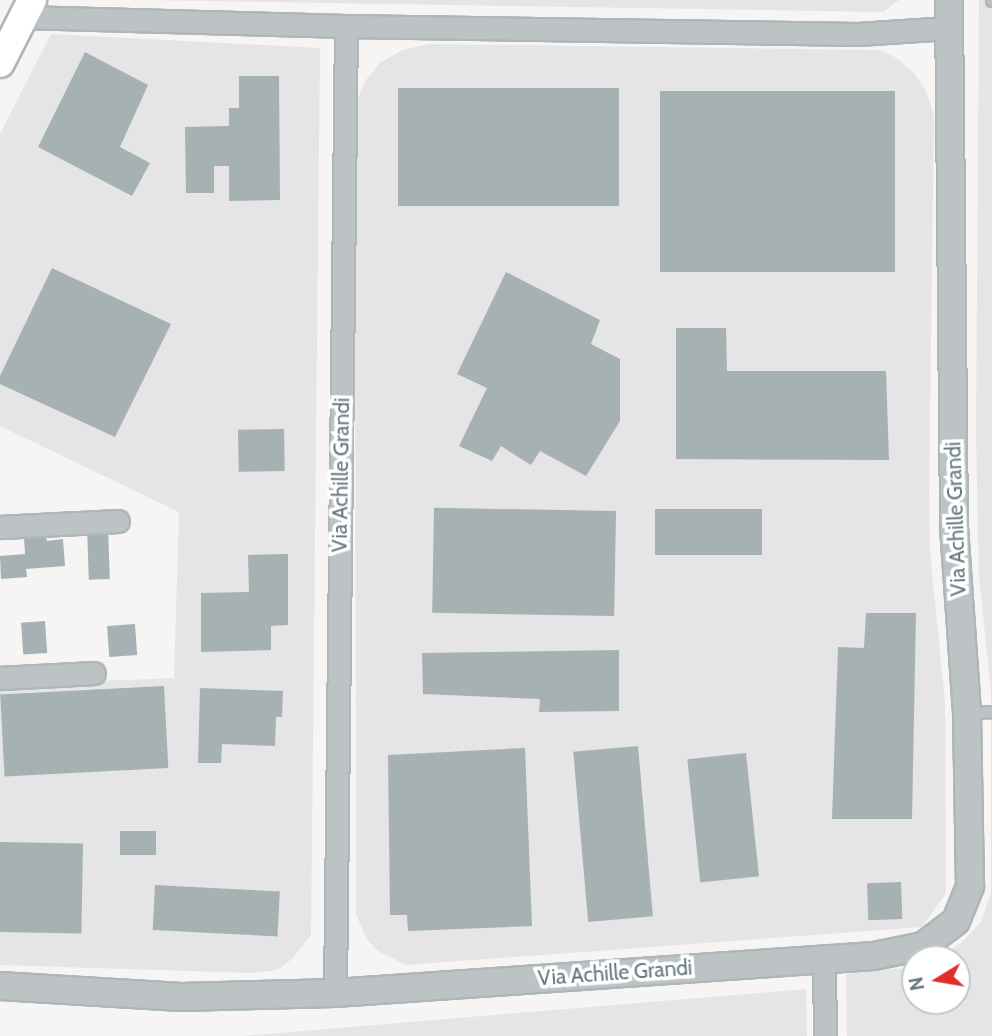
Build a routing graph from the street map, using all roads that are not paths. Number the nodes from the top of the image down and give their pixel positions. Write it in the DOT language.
graph roads {
  1 [pos="949,0"];
  2 [pos="27,9"];
  3 [pos="346,26"];
  4 [pos="949,28"];
  5 [pos="0,63"];
  6 [pos="118,521"];
  7 [pos="0,527"];
  8 [pos="94,673"];
  9 [pos="0,678"];
  10 [pos="979,713"];
  11 [pos="824,959"];
  12 [pos="0,986"];
  13 [pos="335,993"];
  14 [pos="825,1036"];
  1 -- 4 [label="street, Via Achille Grandi"];
  2 -- 3 [label="street"];
  2 -- 5 [label="main road"];
  3 -- 4 [label="street"];
  3 -- 13 [label="street, Via Achille Grandi"];
  4 -- 10 [label="street, Via Achille Grandi"];
  6 -- 7 [label="street"];
  8 -- 9 [label="street"];
  10 -- 11 [label="street, Via Achille Grandi"];
  11 -- 13 [label="street, Via Achille Grandi"];
  11 -- 14 [label="street"];
  12 -- 13 [label="street"];
}
